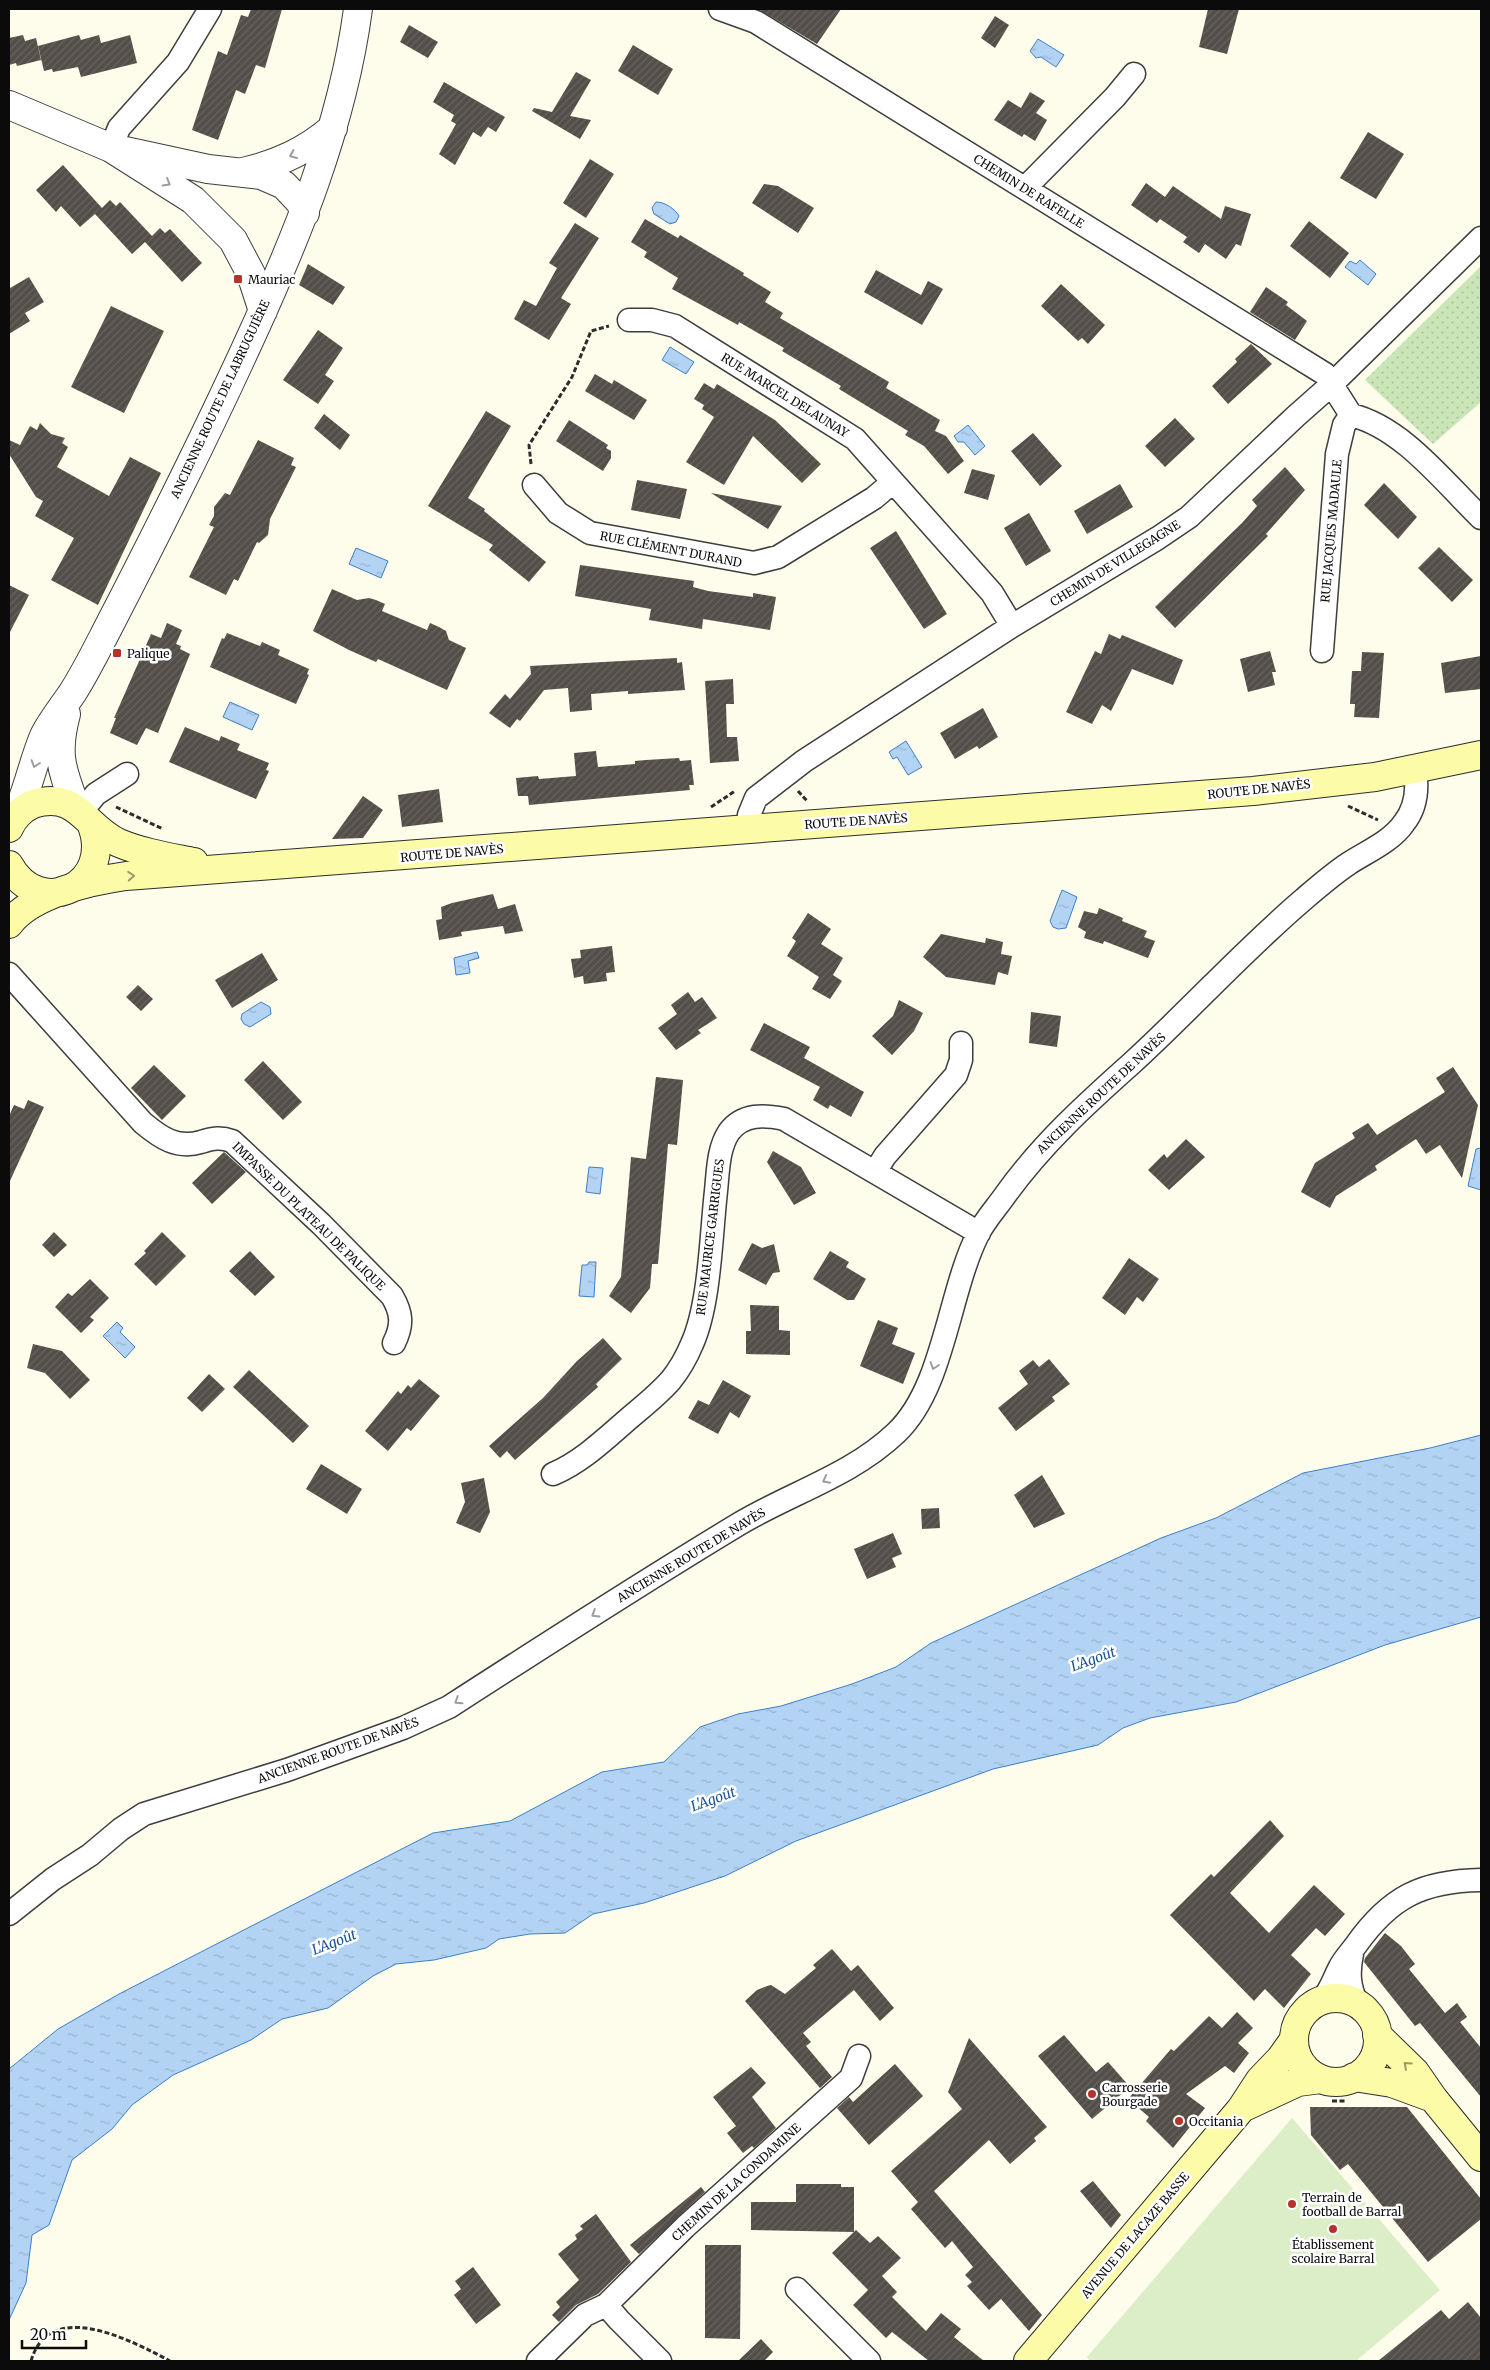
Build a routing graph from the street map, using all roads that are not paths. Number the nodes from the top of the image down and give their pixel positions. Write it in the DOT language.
graph roads {
  1 [pos="210,9"];
  2 [pos="358,9"];
  3 [pos="720,9"];
  4 [pos="1134,74"];
  5 [pos="9,105"];
  6 [pos="333,128"];
  7 [pos="111,148"];
  8 [pos="242,172"];
  9 [pos="1025,188"];
  10 [pos="304,213"];
  11 [pos="1481,238"];
  12 [pos="233,240"];
  13 [pos="291,246"];
  14 [pos="263,311"];
  15 [pos="629,320"];
  16 [pos="1331,385"];
  17 [pos="1351,415"];
  18 [pos="893,482"];
  19 [pos="534,486"];
  20 [pos="1481,518"];
  21 [pos="1012,626"];
  22 [pos="1322,651"];
  23 [pos="74,691"];
  24 [pos="1481,755"];
  25 [pos="1415,770"];
  26 [pos="127,774"];
  27 [pos="83,814"];
  28 [pos="13,822"];
  29 [pos="750,829"];
  30 [pos="9,865"];
  31 [pos="228,868"];
  32 [pos="67,890"];
  33 [pos="9,924"];
  34 [pos="9,974"];
  35 [pos="961,1043"];
  36 [pos="875,1172"];
  37 [pos="979,1232"];
  38 [pos="394,1343"];
  39 [pos="553,1474"];
  40 [pos="1481,1880"];
  41 [pos="9,1914"];
  42 [pos="1354,1948"];
  43 [pos="1322,2000"];
  44 [pos="1358,2004"];
  45 [pos="1377,2036"];
  46 [pos="1294,2041"];
  47 [pos="859,2056"];
  48 [pos="1354,2078"];
  49 [pos="1321,2079"];
  50 [pos="1432,2098"];
  51 [pos="1241,2109"];
  52 [pos="1481,2157"];
  53 [pos="797,2289"];
  54 [pos="606,2305"];
  55 [pos="538,2361"];
  56 [pos="660,2361"];
  57 [pos="869,2361"];
  58 [pos="1028,2361"];
  1 -- 7 [label="street"];
  2 -- 6 [label="street, ANCIENNE ROUTE DE LABRUGUIÈRE"];
  3 -- 9 [label="street, CHEMIN DE RAFELLE"];
  4 -- 9 [label="street"];
  5 -- 7 [label="street"];
  6 -- 8 [label="street, one-way"];
  6 -- 10 [label="street, ANCIENNE ROUTE DE LABRUGUIÈRE"];
  7 -- 8 [label="street"];
  7 -- 12 [label="street, one-way"];
  8 -- 10 [label="street"];
  9 -- 16 [label="street, CHEMIN DE RAFELLE"];
  10 -- 13 [label="street, ANCIENNE ROUTE DE LABRUGUIÈRE"];
  11 -- 16 [label="street, CHEMIN DE VILLEGAGNE"];
  12 -- 13 [label="street"];
  12 -- 14 [label="street"];
  13 -- 14 [label="street, ANCIENNE ROUTE DE LABRUGUIÈRE"];
  14 -- 23 [label="street, ANCIENNE ROUTE DE LABRUGUIÈRE"];
  15 -- 18 [label="street, RUE MARCEL DELAUNAY"];
  16 -- 17 [label="street"];
  16 -- 21 [label="street, CHEMIN DE VILLEGAGNE"];
  17 -- 20 [label="street"];
  17 -- 22 [label="street, RUE JACQUES MADAULE"];
  18 -- 19 [label="street, RUE CLÉMENT DURAND"];
  18 -- 21 [label="street, RUE MARCEL DELAUNAY"];
  21 -- 29 [label="street, CHEMIN DE VILLEGAGNE"];
  23 -- 27 [label="street"];
  23 -- 28 [label="street, one-way"];
  24 -- 25 [label="main road, ROUTE DE NAVÈS"];
  25 -- 29 [label="main road, ROUTE DE NAVÈS"];
  25 -- 37 [label="street, ANCIENNE ROUTE DE NAVÈS"];
  26 -- 27 [label="street"];
  27 -- 28 [label="main road"];
  27 -- 31 [label="main road"];
  27 -- 32 [label="main road"];
  29 -- 31 [label="main road, ROUTE DE NAVÈS"];
  30 -- 32 [label="main road"];
  32 -- 31 [label="main road, one-way"];
  32 -- 33 [label="main road"];
  34 -- 38 [label="street, IMPASSE DU PLATEAU DE PALIQUE"];
  35 -- 36 [label="street"];
  36 -- 37 [label="street, RUE MAURICE GARRIGUES"];
  36 -- 39 [label="street, RUE MAURICE GARRIGUES"];
  37 -- 41 [label="street, ANCIENNE ROUTE DE NAVÈS, one-way"];
  40 -- 42 [label="street"];
  42 -- 43 [label="street"];
  42 -- 44 [label="street"];
  43 -- 44 [label="main road"];
  43 -- 46 [label="main road"];
  44 -- 45 [label="main road"];
  45 -- 48 [label="main road"];
  50 -- 45 [label="main road, one-way"];
  46 -- 49 [label="main road"];
  46 -- 51 [label="main road, AVENUE DE LACAZE BASSE"];
  47 -- 54 [label="street, CHEMIN DE LA CONDAMINE"];
  48 -- 49 [label="main road"];
  48 -- 50 [label="main road"];
  49 -- 51 [label="main road"];
  50 -- 52 [label="main road"];
  51 -- 58 [label="main road, AVENUE DE LACAZE BASSE"];
  53 -- 57 [label="street"];
  54 -- 55 [label="street, CHEMIN DE LA CONDAMINE"];
  54 -- 56 [label="street"];
}
